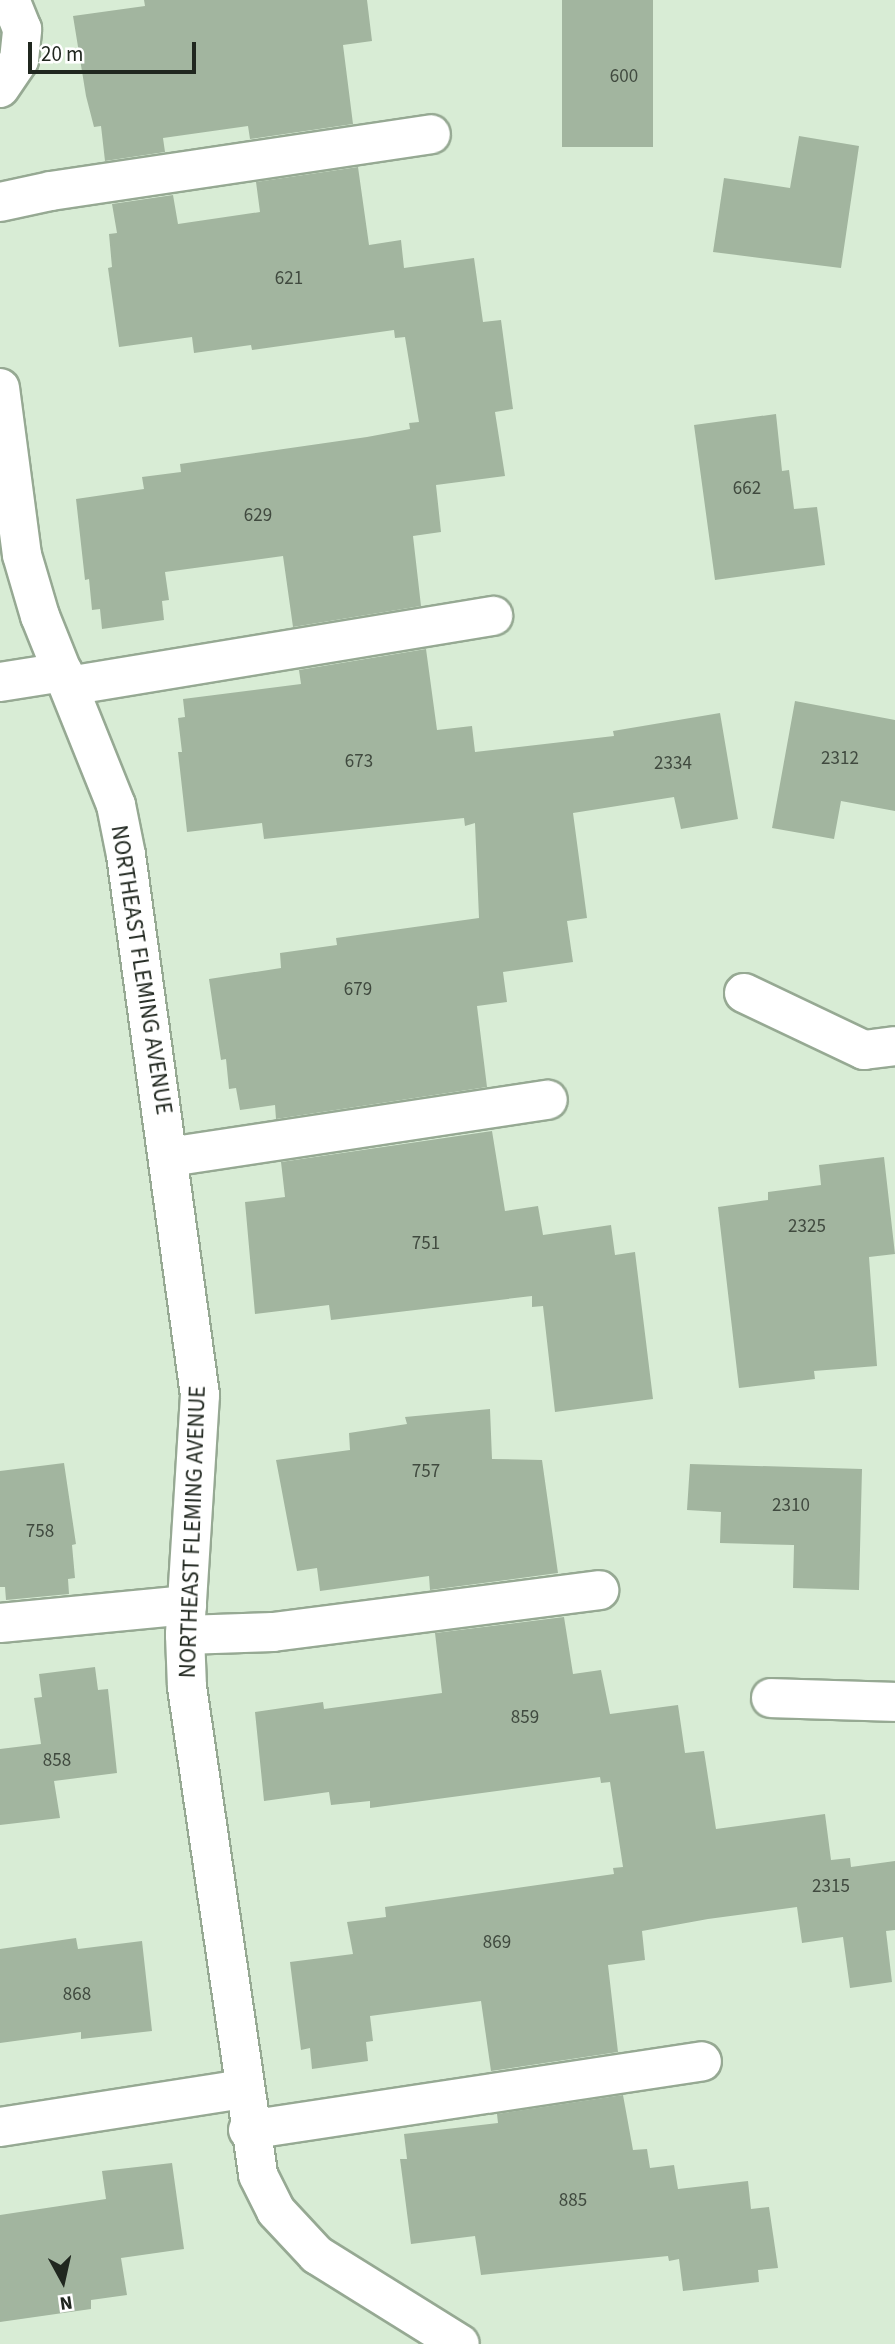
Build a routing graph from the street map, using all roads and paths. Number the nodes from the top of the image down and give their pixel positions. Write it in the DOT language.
graph roads {
  1 [pos="10,0"];
  2 [pos="0,88"];
  3 [pos="431,134"];
  4 [pos="0,202"];
  5 [pos="0,388"];
  6 [pos="493,616"];
  7 [pos="66,679"];
  8 [pos="0,682"];
  9 [pos="744,993"];
  10 [pos="895,1046"];
  11 [pos="548,1100"];
  12 [pos="169,1157"];
  13 [pos="599,1590"];
  14 [pos="186,1620"];
  15 [pos="0,1623"];
  16 [pos="771,1698"];
  17 [pos="895,1702"];
  18 [pos="702,2061"];
  19 [pos="243,2089"];
  20 [pos="0,2127"];
  21 [pos="248,2130"];
  22 [pos="460,2344"];
  1 -- 2 [label="street"];
  3 -- 4 [label="street"];
  5 -- 7 [label="street, NORTHEAST FLEMING AVENUE"];
  6 -- 7 [label="street"];
  7 -- 8 [label="street"];
  7 -- 12 [label="street, NORTHEAST FLEMING AVENUE"];
  9 -- 10 [label="street"];
  11 -- 12 [label="street"];
  12 -- 14 [label="street, NORTHEAST FLEMING AVENUE"];
  13 -- 14 [label="street"];
  14 -- 15 [label="street"];
  14 -- 19 [label="street, NORTHEAST FLEMING AVENUE"];
  16 -- 17 [label="street"];
  18 -- 21 [label="street"];
  19 -- 20 [label="street"];
  19 -- 21 [label="street, NORTHEAST FLEMING AVENUE"];
  21 -- 22 [label="street, NORTHEAST FLEMING AVENUE"];
}
